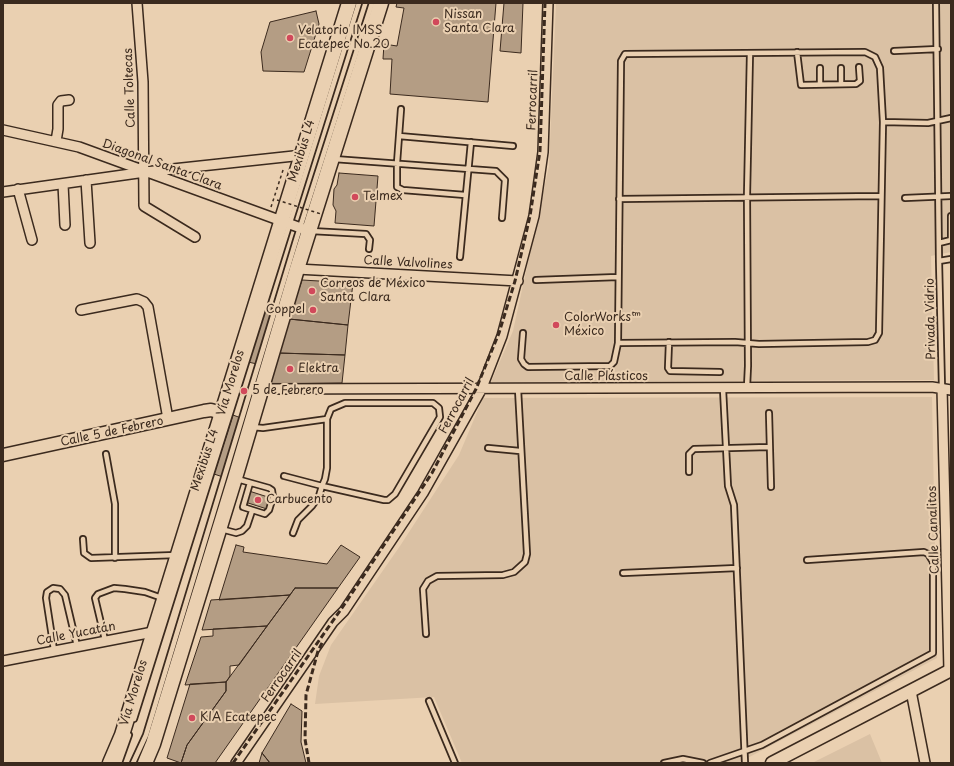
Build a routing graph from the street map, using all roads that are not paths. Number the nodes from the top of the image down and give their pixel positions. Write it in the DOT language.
graph roads {
  1 [pos="137,3"];
  2 [pos="349,3"];
  3 [pos="359,3"];
  4 [pos="372,3"];
  5 [pos="381,3"];
  6 [pos="548,3"];
  7 [pos="936,3"];
  8 [pos="938,49"];
  9 [pos="894,51"];
  10 [pos="797,52"];
  11 [pos="750,53"];
  12 [pos="859,67"];
  13 [pos="820,68"];
  14 [pos="841,68"];
  15 [pos="820,84"];
  16 [pos="841,84"];
  17 [pos="69,100"];
  18 [pos="401,109"];
  19 [pos="951,118"];
  20 [pos="939,121"];
  21 [pos="883,122"];
  22 [pos="3,130"];
  23 [pos="399,136"];
  24 [pos="56,141"];
  25 [pos="471,142"];
  26 [pos="513,146"];
  27 [pos="303,155"];
  28 [pos="333,159"];
  29 [pos="396,163"];
  30 [pos="468,169"];
  31 [pos="145,172"];
  32 [pos="86,180"];
  33 [pos="63,184"];
  34 [pos="18,189"];
  35 [pos="3,192"];
  36 [pos="465,195"];
  37 [pos="747,196"];
  38 [pos="880,196"];
  39 [pos="939,196"];
  40 [pos="951,196"];
  41 [pos="905,198"];
  42 [pos="619,199"];
  43 [pos="951,216"];
  44 [pos="502,218"];
  45 [pos="286,223"];
  46 [pos="65,225"];
  47 [pos="304,230"];
  48 [pos="195,237"];
  49 [pos="32,240"];
  50 [pos="951,240"];
  51 [pos="90,243"];
  52 [pos="939,243"];
  53 [pos="369,249"];
  54 [pos="460,258"];
  55 [pos="951,259"];
  56 [pos="939,261"];
  57 [pos="297,269"];
  58 [pos="618,277"];
  59 [pos="536,280"];
  60 [pos="518,281"];
  61 [pos="81,310"];
  62 [pos="522,332"];
  63 [pos="668,342"];
  64 [pos="618,343"];
  65 [pos="748,343"];
  66 [pos="720,372"];
  67 [pos="261,389"];
  68 [pos="723,389"];
  69 [pos="747,389"];
  70 [pos="947,389"];
  71 [pos="481,390"];
  72 [pos="518,390"];
  73 [pos="222,413"];
  74 [pos="769,413"];
  75 [pos="327,419"];
  76 [pos="168,420"];
  77 [pos="250,426"];
  78 [pos="769,447"];
  79 [pos="488,448"];
  80 [pos="726,449"];
  81 [pos="520,450"];
  82 [pos="106,454"];
  83 [pos="3,456"];
  84 [pos="689,472"];
  85 [pos="284,476"];
  86 [pos="235,478"];
  87 [pos="250,483"];
  88 [pos="322,486"];
  89 [pos="771,487"];
  90 [pos="252,511"];
  91 [pos="219,528"];
  92 [pos="293,533"];
  93 [pos="83,539"];
  94 [pos="178,555"];
  95 [pos="115,558"];
  96 [pos="807,560"];
  97 [pos="737,568"];
  98 [pos="623,573"];
  99 [pos="164,599"];
  100 [pos="950,621"];
  101 [pos="153,632"];
  102 [pos="426,634"];
  103 [pos="106,640"];
  104 [pos="77,646"];
  105 [pos="54,650"];
  106 [pos="3,661"];
  107 [pos="950,671"];
  108 [pos="911,691"];
  109 [pos="428,701"];
  110 [pos="745,751"];
  111 [pos="144,762"];
  112 [pos="110,763"];
  113 [pos="119,763"];
  114 [pos="236,763"];
  115 [pos="455,763"];
  116 [pos="664,763"];
  117 [pos="702,763"];
  118 [pos="710,763"];
  119 [pos="745,763"];
  120 [pos="772,763"];
  121 [pos="925,763"];
  1 -- 31 [label="street, Calle Toltecas"];
  2 -- 27 [label="main road, Vía Morelos"];
  3 -- 45 [label="lane, Mexibús L4"];
  4 -- 47 [label="lane, Mexibús L4"];
  5 -- 28 [label="main road"];
  6 -- 60 [label="street, Ferrocarril"];
  7 -- 8 [label="lane"];
  8 -- 9 [label="lane"];
  8 -- 20 [label="lane"];
  10 -- 11 [label="lane"];
  10 -- 15 [label="lane"];
  10 -- 21 [label="lane"];
  11 -- 37 [label="lane"];
  11 -- 42 [label="lane"];
  12 -- 16 [label="lane"];
  13 -- 15 [label="lane"];
  14 -- 16 [label="lane"];
  15 -- 16 [label="lane"];
  17 -- 24 [label="street"];
  18 -- 23 [label="lane"];
  19 -- 20 [label="lane"];
  20 -- 21 [label="lane"];
  20 -- 39 [label="lane"];
  21 -- 38 [label="lane"];
  22 -- 24 [label="street, Diagonal Santa Clara"];
  23 -- 25 [label="lane"];
  23 -- 29 [label="lane"];
  24 -- 31 [label="street, Diagonal Santa Clara"];
  25 -- 26 [label="lane"];
  25 -- 30 [label="lane"];
  27 -- 31 [label="street"];
  27 -- 45 [label="main road, Vía Morelos"];
  28 -- 29 [label="lane"];
  28 -- 47 [label="main road"];
  29 -- 30 [label="lane"];
  29 -- 36 [label="lane"];
  30 -- 36 [label="lane"];
  30 -- 44 [label="lane"];
  31 -- 32 [label="street"];
  31 -- 45 [label="street, Diagonal Santa Clara"];
  31 -- 48 [label="street, Calle Toltecas"];
  32 -- 33 [label="street"];
  32 -- 51 [label="street"];
  33 -- 34 [label="street"];
  33 -- 46 [label="street"];
  34 -- 35 [label="street"];
  34 -- 49 [label="street"];
  36 -- 54 [label="lane"];
  37 -- 38 [label="lane"];
  37 -- 42 [label="lane"];
  37 -- 65 [label="lane"];
  38 -- 65 [label="lane"];
  39 -- 40 [label="lane"];
  39 -- 41 [label="lane"];
  39 -- 52 [label="lane"];
  42 -- 58 [label="lane"];
  43 -- 50 [label="lane"];
  45 -- 47 [label="street, Diagonal Santa Clara"];
  45 -- 73 [label="main road, Vía Morelos"];
  45 -- 113 [label="lane, Mexibús L4"];
  47 -- 53 [label="lane"];
  47 -- 57 [label="main road"];
  47 -- 111 [label="lane, Mexibús L4"];
  50 -- 52 [label="lane"];
  52 -- 56 [label="lane"];
  55 -- 56 [label="lane, Privada Vidrio"];
  56 -- 70 [label="lane, Privada Vidrio"];
  57 -- 60 [label="street, Calle Valvolines"];
  57 -- 67 [label="main road"];
  58 -- 59 [label="lane"];
  58 -- 64 [label="lane"];
  60 -- 71 [label="street, Ferrocarril"];
  61 -- 76 [label="street"];
  62 -- 64 [label="lane"];
  63 -- 64 [label="lane"];
  63 -- 65 [label="lane"];
  63 -- 66 [label="lane"];
  65 -- 69 [label="lane"];
  67 -- 71 [label="street, Calle Plásticos"];
  67 -- 77 [label="main road"];
  68 -- 69 [label="street, Calle Plásticos"];
  68 -- 72 [label="street, Calle Plásticos"];
  68 -- 80 [label="lane"];
  69 -- 70 [label="street, Calle Plásticos"];
  70 -- 100 [label="street, Calle Canalitos"];
  71 -- 72 [label="street, Calle Plásticos"];
  71 -- 114 [label="street, Ferrocarril"];
  72 -- 81 [label="lane"];
  73 -- 76 [label="street, Calle 5 de Febrero"];
  73 -- 94 [label="main road, Vía Morelos"];
  74 -- 78 [label="lane"];
  75 -- 77 [label="lane"];
  75 -- 88 [label="lane"];
  75 -- 88 [label="lane"];
  76 -- 83 [label="street, Calle 5 de Febrero"];
  77 -- 86 [label="main road"];
  78 -- 80 [label="lane"];
  78 -- 89 [label="lane"];
  79 -- 81 [label="lane"];
  80 -- 84 [label="lane"];
  80 -- 97 [label="lane"];
  81 -- 102 [label="lane"];
  82 -- 95 [label="lane"];
  85 -- 88 [label="lane"];
  86 -- 87 [label="lane"];
  86 -- 91 [label="main road"];
  87 -- 90 [label="lane"];
  87 -- 90 [label="lane"];
  88 -- 92 [label="lane"];
  90 -- 91 [label="lane"];
  91 -- 111 [label="main road"];
  93 -- 95 [label="lane"];
  94 -- 95 [label="lane"];
  94 -- 99 [label="main road, Vía Morelos"];
  96 -- 110 [label="lane"];
  97 -- 98 [label="lane"];
  97 -- 110 [label="lane"];
  99 -- 101 [label="main road, Vía Morelos"];
  99 -- 103 [label="lane"];
  100 -- 107 [label="street, Calle Canalitos"];
  101 -- 103 [label="street, Calle Yucatán"];
  101 -- 112 [label="main road, Vía Morelos"];
  103 -- 104 [label="street, Calle Yucatán"];
  104 -- 105 [label="street, Calle Yucatán"];
  104 -- 105 [label="lane"];
  105 -- 106 [label="street, Calle Yucatán"];
  107 -- 108 [label="street"];
  108 -- 120 [label="street"];
  108 -- 121 [label="street"];
  109 -- 115 [label="lane"];
  110 -- 118 [label="lane"];
  110 -- 119 [label="lane"];
  116 -- 117 [label="lane"];
}
